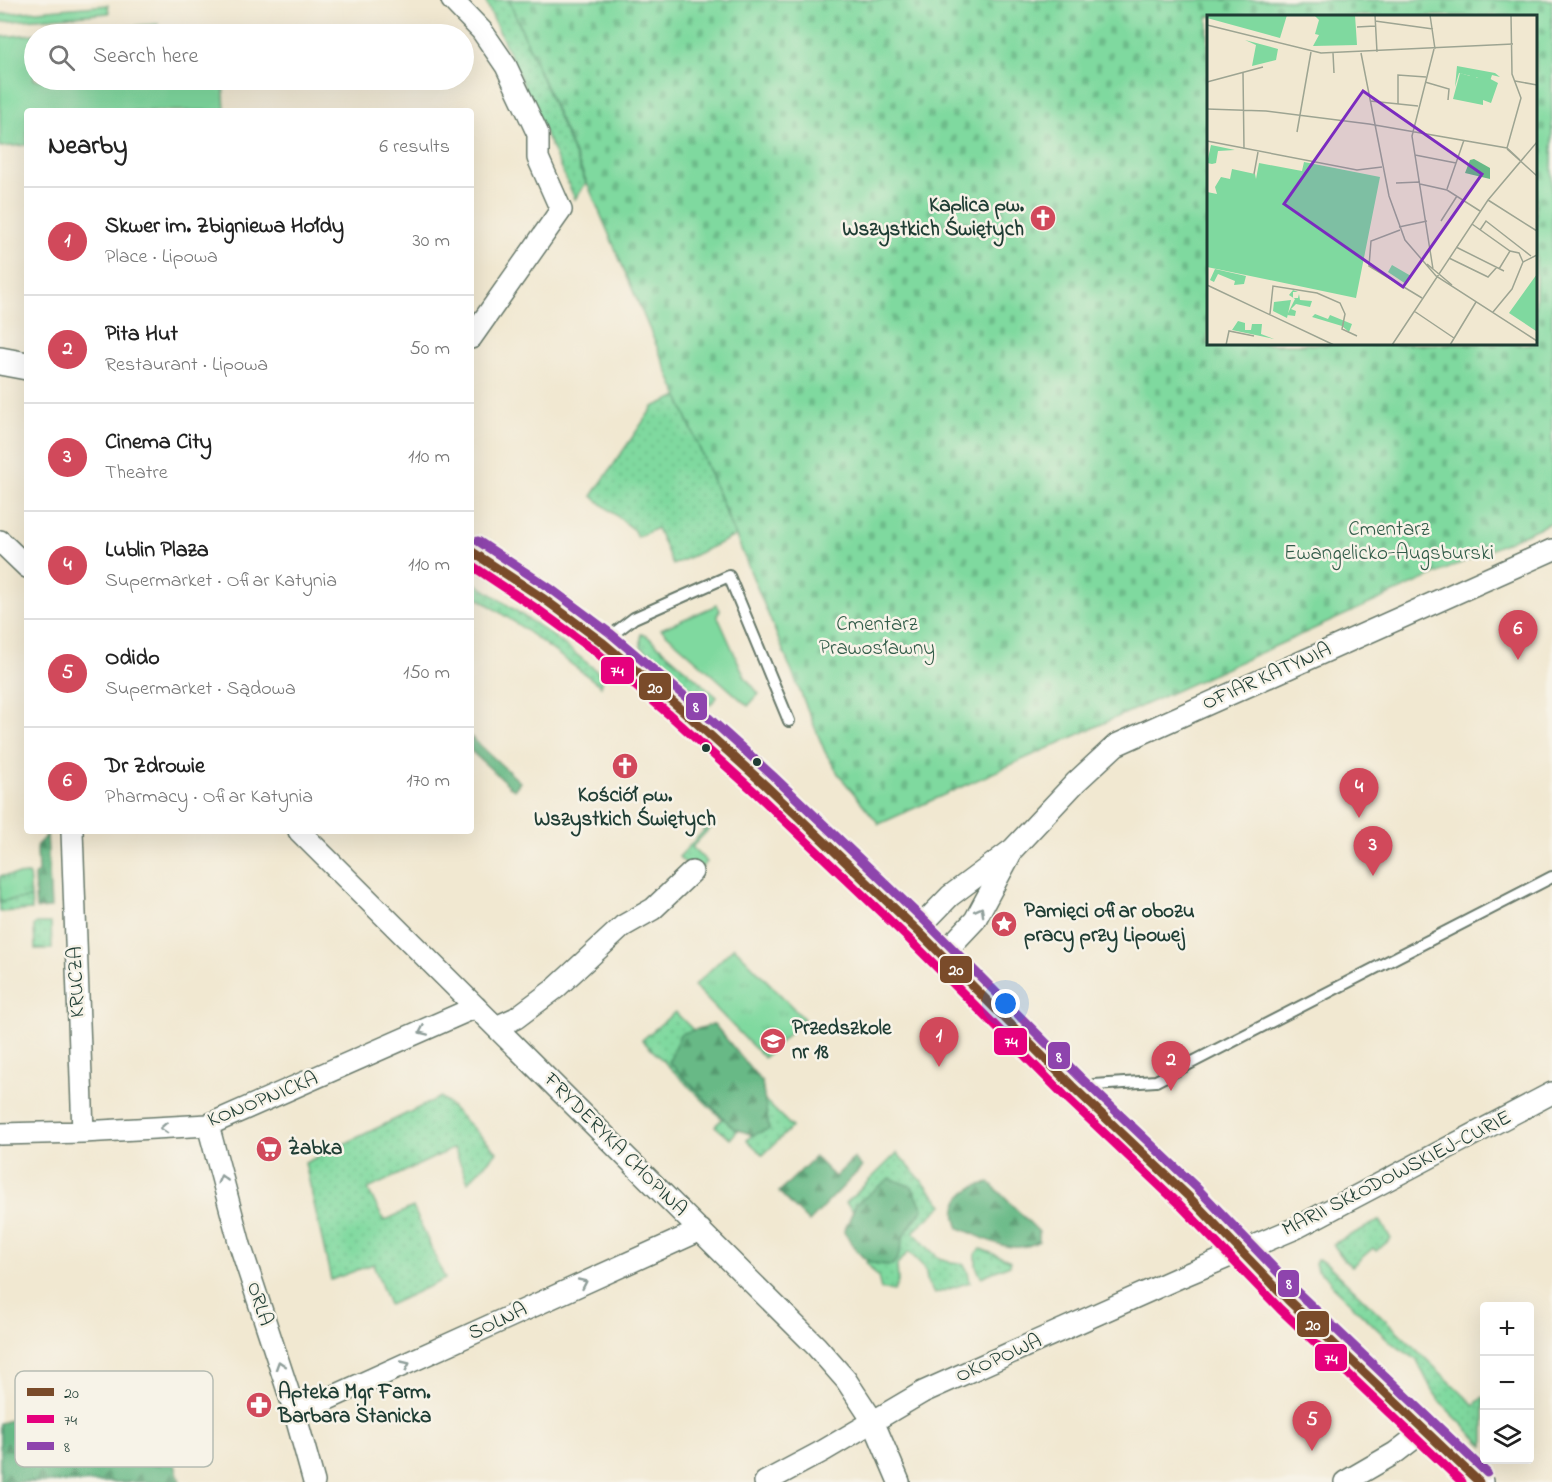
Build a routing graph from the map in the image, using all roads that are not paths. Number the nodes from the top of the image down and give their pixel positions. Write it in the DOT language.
graph roads {
  1 [pos="452,0"];
  2 [pos="474,334"];
  3 [pos="0,361"];
  4 [pos="24,365"];
  5 [pos="0,541"];
  6 [pos="1552,550"];
  7 [pos="474,553"];
  8 [pos="24,564"];
  9 [pos="602,642"];
  10 [pos="789,721"];
  11 [pos="72,834"];
  12 [pos="302,834"];
  13 [pos="1013,849"];
  14 [pos="692,872"];
  15 [pos="1552,877"];
  16 [pos="917,930"];
  17 [pos="942,955"];
  18 [pos="476,1007"];
  19 [pos="496,1027"];
  20 [pos="1072,1086"];
  21 [pos="1552,1093"];
  22 [pos="208,1125"];
  23 [pos="83,1132"];
  24 [pos="0,1134"];
  25 [pos="701,1230"];
  26 [pos="1241,1252"];
  27 [pos="295,1414"];
  28 [pos="873,1421"];
  29 [pos="1425,1430"];
  30 [pos="1350,1481"];
  31 [pos="314,1482"];
  32 [pos="765,1482"];
  33 [pos="899,1482"];
  34 [pos="1479,1482"];
  1 -- 2 [label="street"];
  3 -- 4 [label="street"];
  5 -- 8 [label="street"];
  6 -- 13 [label="street, OFIAR KATYNIA"];
  7 -- 9 [label="street"];
  9 -- 10 [label="lane"];
  9 -- 16 [label="street"];
  11 -- 23 [label="street, KRUCZA"];
  12 -- 18 [label="street, FRYDERYKA CHOPINA"];
  13 -- 16 [label="street, OFIAR KATYNIA"];
  17 -- 13 [label="street, OFIAR KATYNIA, one-way"];
  14 -- 19 [label="street"];
  15 -- 20 [label="lane"];
  16 -- 17 [label="street"];
  17 -- 20 [label="street"];
  18 -- 19 [label="street, FRYDERYKA CHOPINA"];
  18 -- 22 [label="street, KONOPNICKA, one-way"];
  19 -- 25 [label="street, FRYDERYKA CHOPINA"];
  20 -- 26 [label="street"];
  21 -- 26 [label="street, MARII SKŁODOWSKIEJ-CURIE"];
  22 -- 23 [label="street, KONOPNICKA, one-way"];
  27 -- 22 [label="street, ORLA, one-way"];
  23 -- 24 [label="street, KONOPNICKA"];
  27 -- 25 [label="street, SOLNA, one-way"];
  25 -- 28 [label="street, FRYDERYKA CHOPINA"];
  26 -- 28 [label="street, OKOPOWA"];
  26 -- 29 [label="street"];
  27 -- 31 [label="street, ORLA"];
  28 -- 32 [label="street, OKOPOWA"];
  28 -- 33 [label="street, FRYDERYKA CHOPINA"];
  29 -- 30 [label="street"];
  29 -- 34 [label="street"];
}
